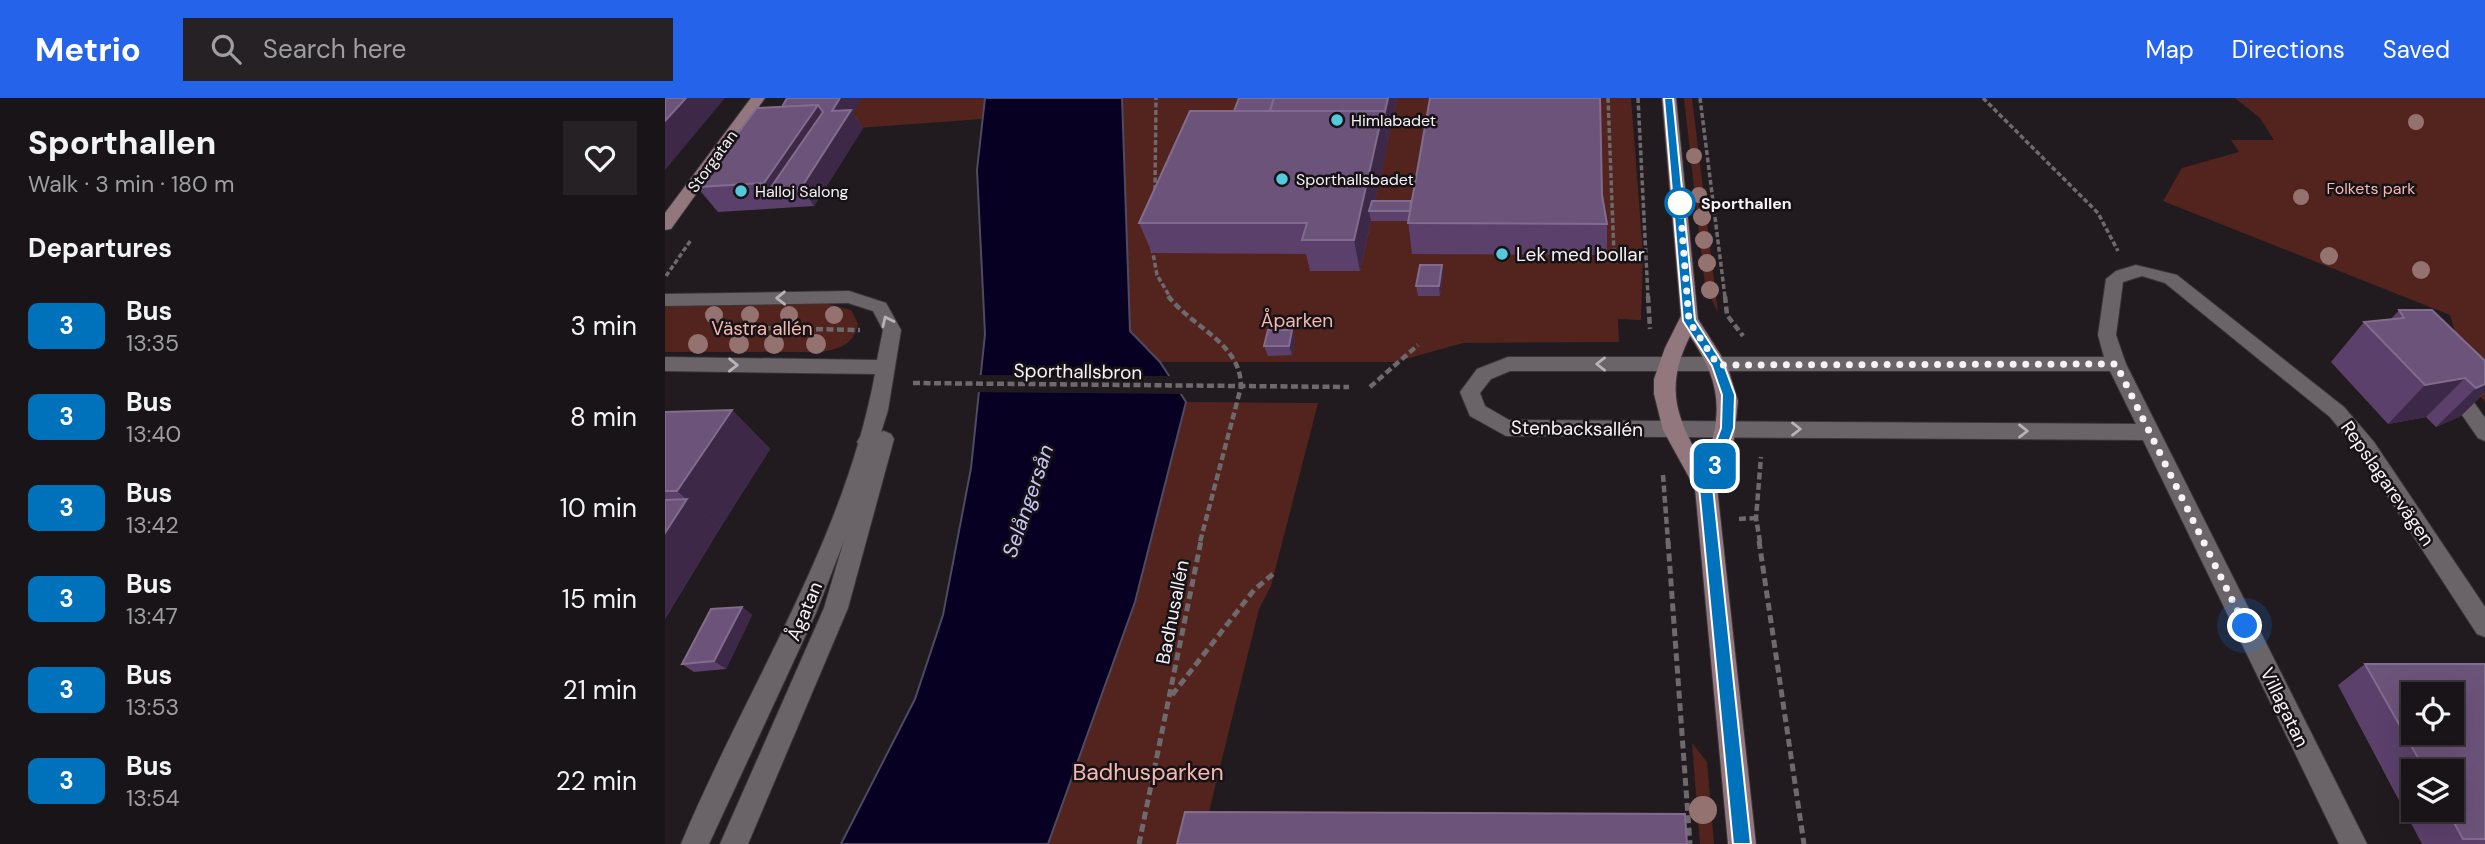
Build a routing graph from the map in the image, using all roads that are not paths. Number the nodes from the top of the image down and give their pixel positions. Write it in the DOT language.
graph roads {
  1 [pos="758,98"];
  2 [pos="1669,98"];
  3 [pos="665,225"];
  4 [pos="2171,279"];
  5 [pos="665,299"];
  6 [pos="1689,321"];
  7 [pos="665,364"];
  8 [pos="1670,364"];
  9 [pos="2116,364"];
  10 [pos="1718,365"];
  11 [pos="884,367"];
  12 [pos="2441,371"];
  13 [pos="1728,428"];
  14 [pos="1673,430"];
  15 [pos="2149,432"];
  16 [pos="2485,433"];
  17 [pos="867,442"];
  18 [pos="1706,487"];
  19 [pos="836,608"];
  20 [pos="804,613"];
  21 [pos="2485,627"];
  22 [pos="695,844"];
  23 [pos="734,844"];
  24 [pos="1742,844"];
  25 [pos="2353,844"];
  1 -- 3 [label="street, Storgatan"];
  2 -- 6 [label="street"];
  4 -- 9 [label="street, Villagatan"];
  4 -- 21 [label="street, Repslagarevägen"];
  11 -- 5 [label="street, one-way"];
  6 -- 8 [label="street"];
  6 -- 10 [label="street"];
  7 -- 11 [label="street, one-way"];
  8 -- 10 [label="street, Stenbacksallén"];
  8 -- 14 [label="street"];
  8 -- 14 [label="street, Stenbacksallén, one-way"];
  9 -- 10 [label="street, Stenbacksallén"];
  9 -- 15 [label="street, Villagatan"];
  10 -- 13 [label="street"];
  11 -- 17 [label="street, Ågatan"];
  12 -- 16 [label="street"];
  13 -- 14 [label="street, Stenbacksallén"];
  13 -- 15 [label="street, Stenbacksallén, one-way"];
  13 -- 18 [label="street"];
  14 -- 18 [label="street"];
  15 -- 25 [label="street, Villagatan"];
  17 -- 19 [label="street"];
  17 -- 20 [label="street, Ågatan"];
  18 -- 24 [label="street"];
  19 -- 20 [label="street"];
  19 -- 23 [label="street"];
  20 -- 22 [label="street, Ågatan"];
}
